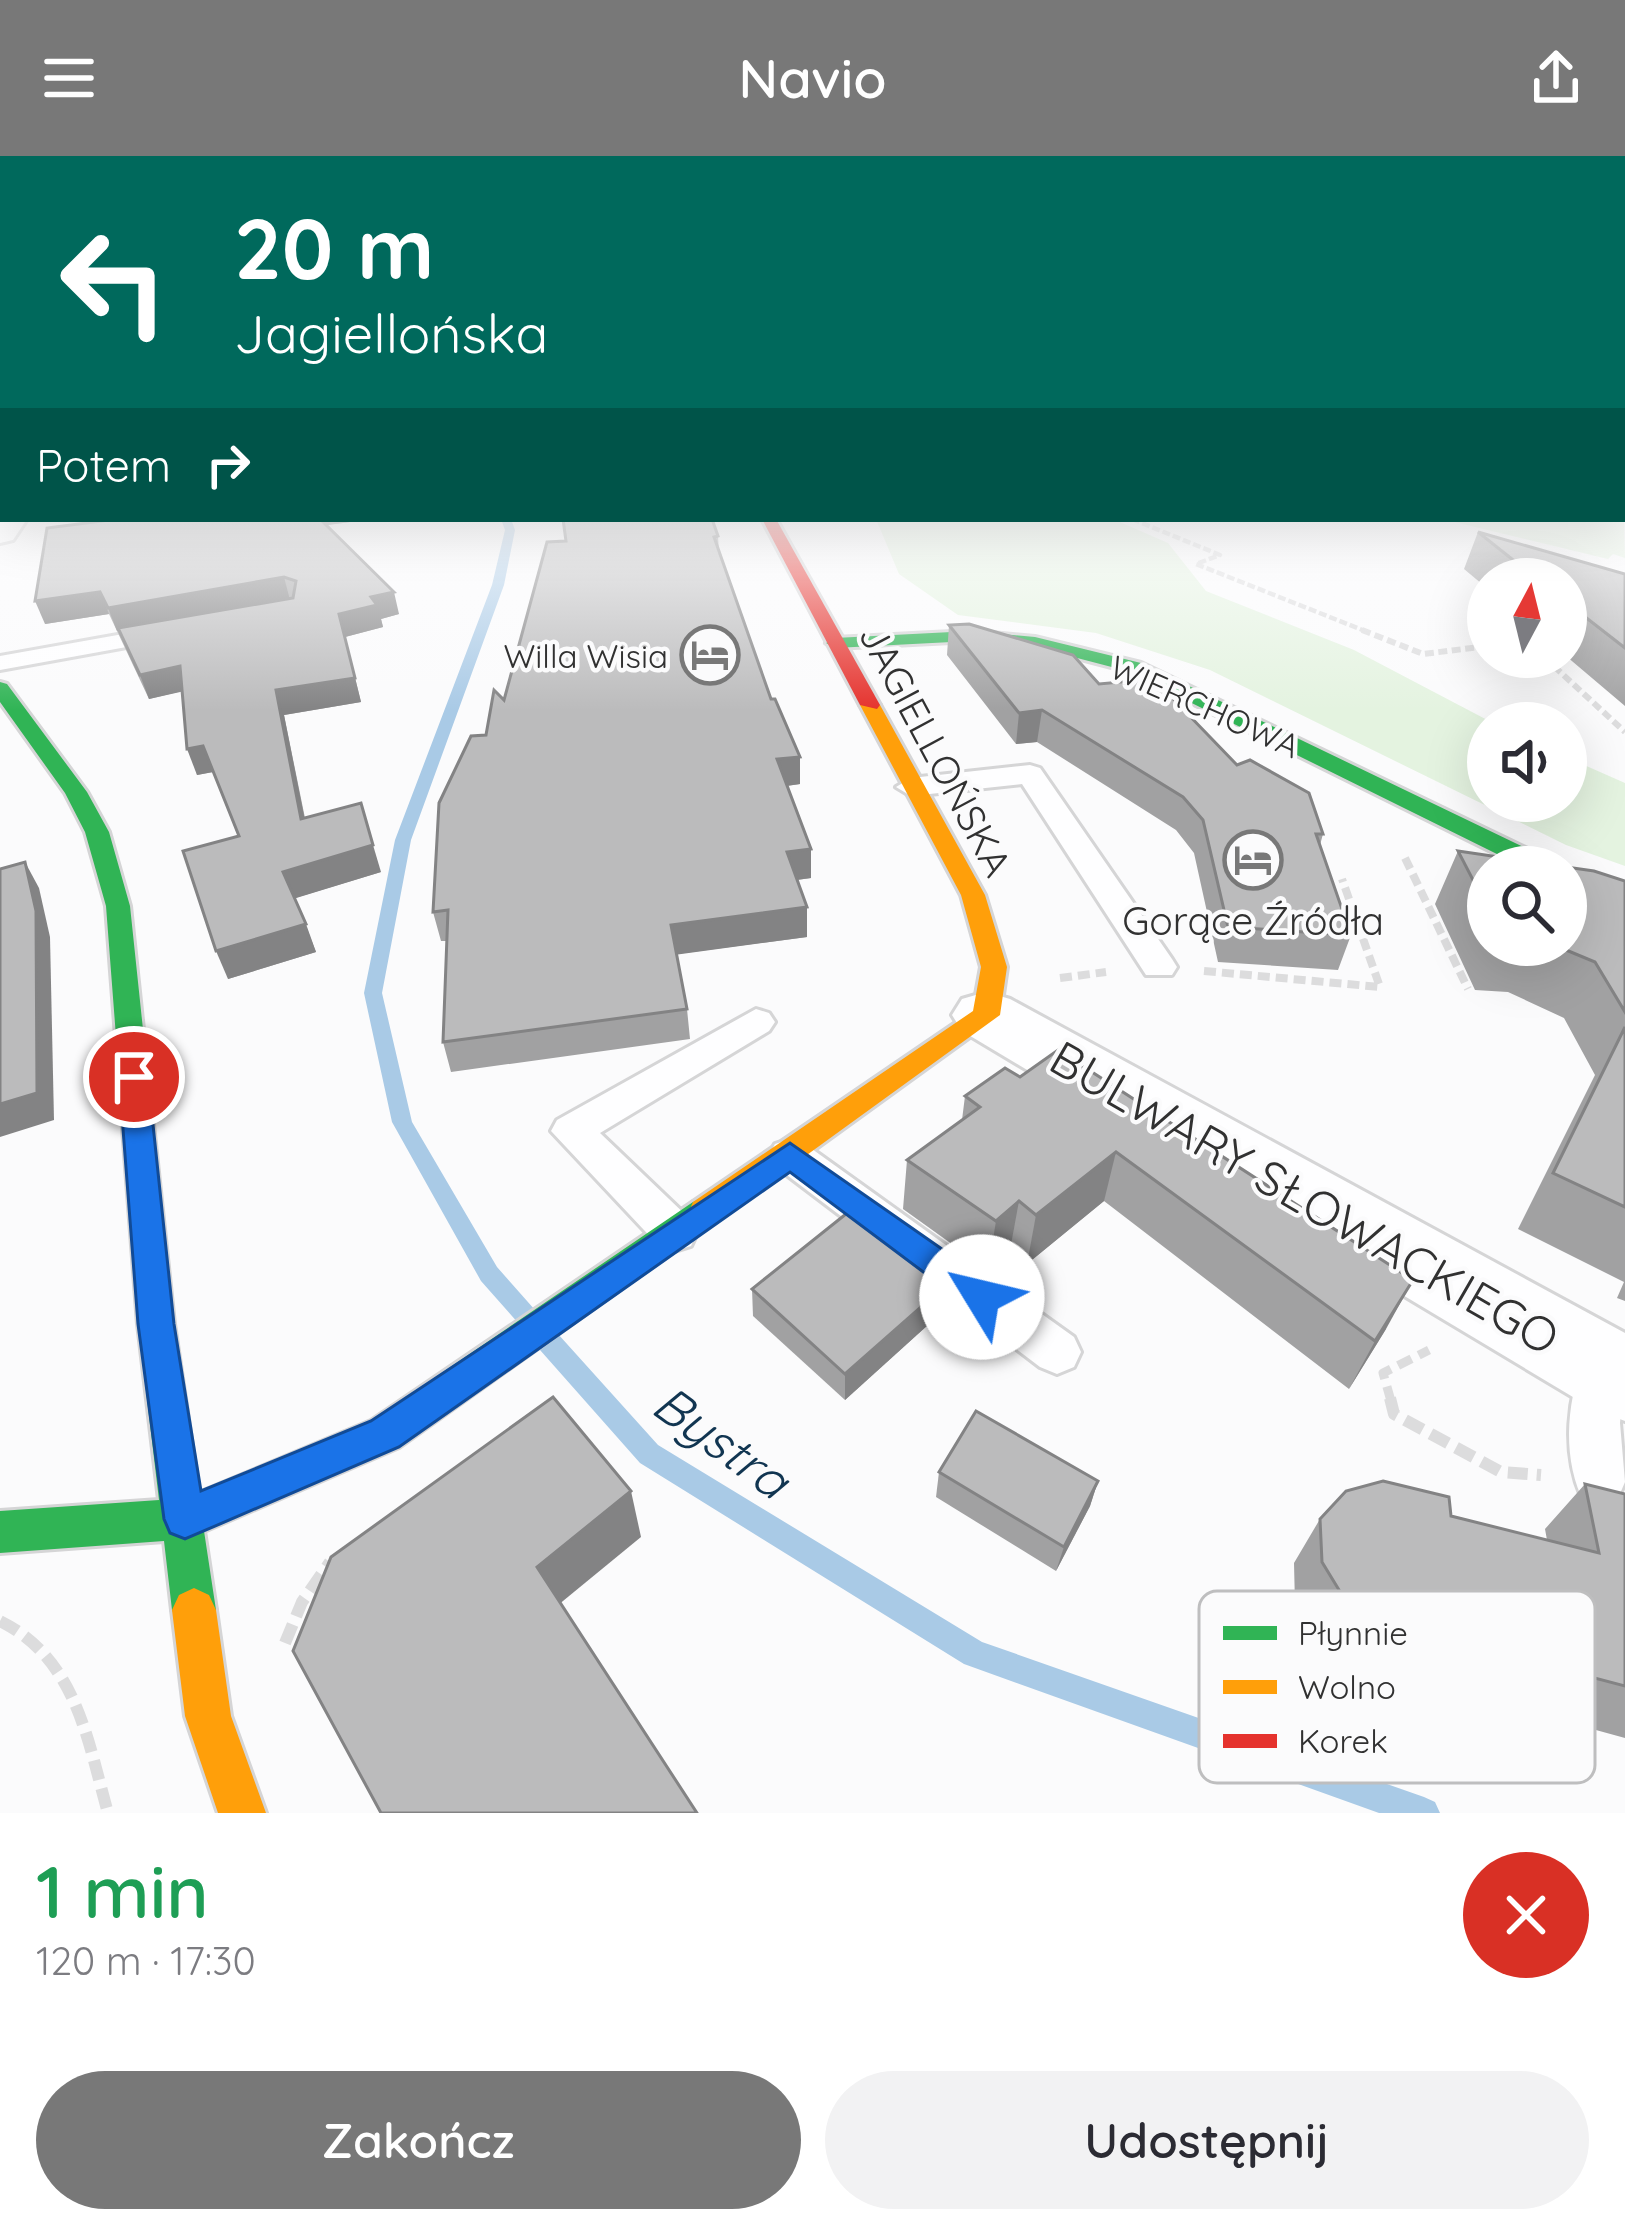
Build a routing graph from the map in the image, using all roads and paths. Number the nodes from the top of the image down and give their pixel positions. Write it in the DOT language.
graph roads {
  1 [pos="789,556"];
  2 [pos="1214,556"];
  3 [pos="204,626"];
  4 [pos="835,644"];
  5 [pos="1467,649"];
  6 [pos="0,663"];
  7 [pos="1567,678"];
  8 [pos="0,688"];
  9 [pos="34,729"];
  10 [pos="1625,731"];
  11 [pos="0,737"];
  12 [pos="911,787"];
  13 [pos="1498,846"];
  14 [pos="1399,848"];
  15 [pos="1342,879"];
  16 [pos="1159,967"];
  17 [pos="1094,974"];
  18 [pos="1060,978"];
  19 [pos="1468,989"];
  20 [pos="986,1016"];
  21 [pos="756,1022"];
  22 [pos="790,1155"];
  23 [pos="659,1243"];
  24 [pos="1444,1342"];
  25 [pos="1057,1352"];
  26 [pos="1614,1374"];
  27 [pos="1600,1478"];
  28 [pos="185,1519"];
  29 [pos="0,1532"];
  30 [pos="349,1545"];
  31 [pos="0,1621"];
  32 [pos="285,1663"];
  33 [pos="108,1813"];
  34 [pos="242,1813"];
  1 -- 4 [label="street, JAGIELLOŃSKA"];
  2 -- 5 [label="path"];
  3 -- 6 [label="lane"];
  4 -- 12 [label="street, JAGIELLOŃSKA"];
  4 -- 13 [label="street, WIERCHOWA"];
  7 -- 10 [label="path"];
  8 -- 9 [label="street"];
  9 -- 11 [label="lane"];
  9 -- 28 [label="street"];
  12 -- 16 [label="lane"];
  12 -- 20 [label="street, JAGIELLOŃSKA"];
  14 -- 19 [label="path"];
  15 -- 16 [label="path"];
  17 -- 18 [label="path"];
  20 -- 22 [label="street"];
  20 -- 26 [label="street, BULWARY SŁOWACKIEGO"];
  21 -- 23 [label="lane"];
  22 -- 23 [label="street"];
  22 -- 25 [label="lane"];
  23 -- 28 [label="street"];
  24 -- 27 [label="path"];
  26 -- 27 [label="lane"];
  28 -- 29 [label="street"];
  28 -- 34 [label="street"];
  30 -- 32 [label="path"];
  31 -- 33 [label="path"];
}
